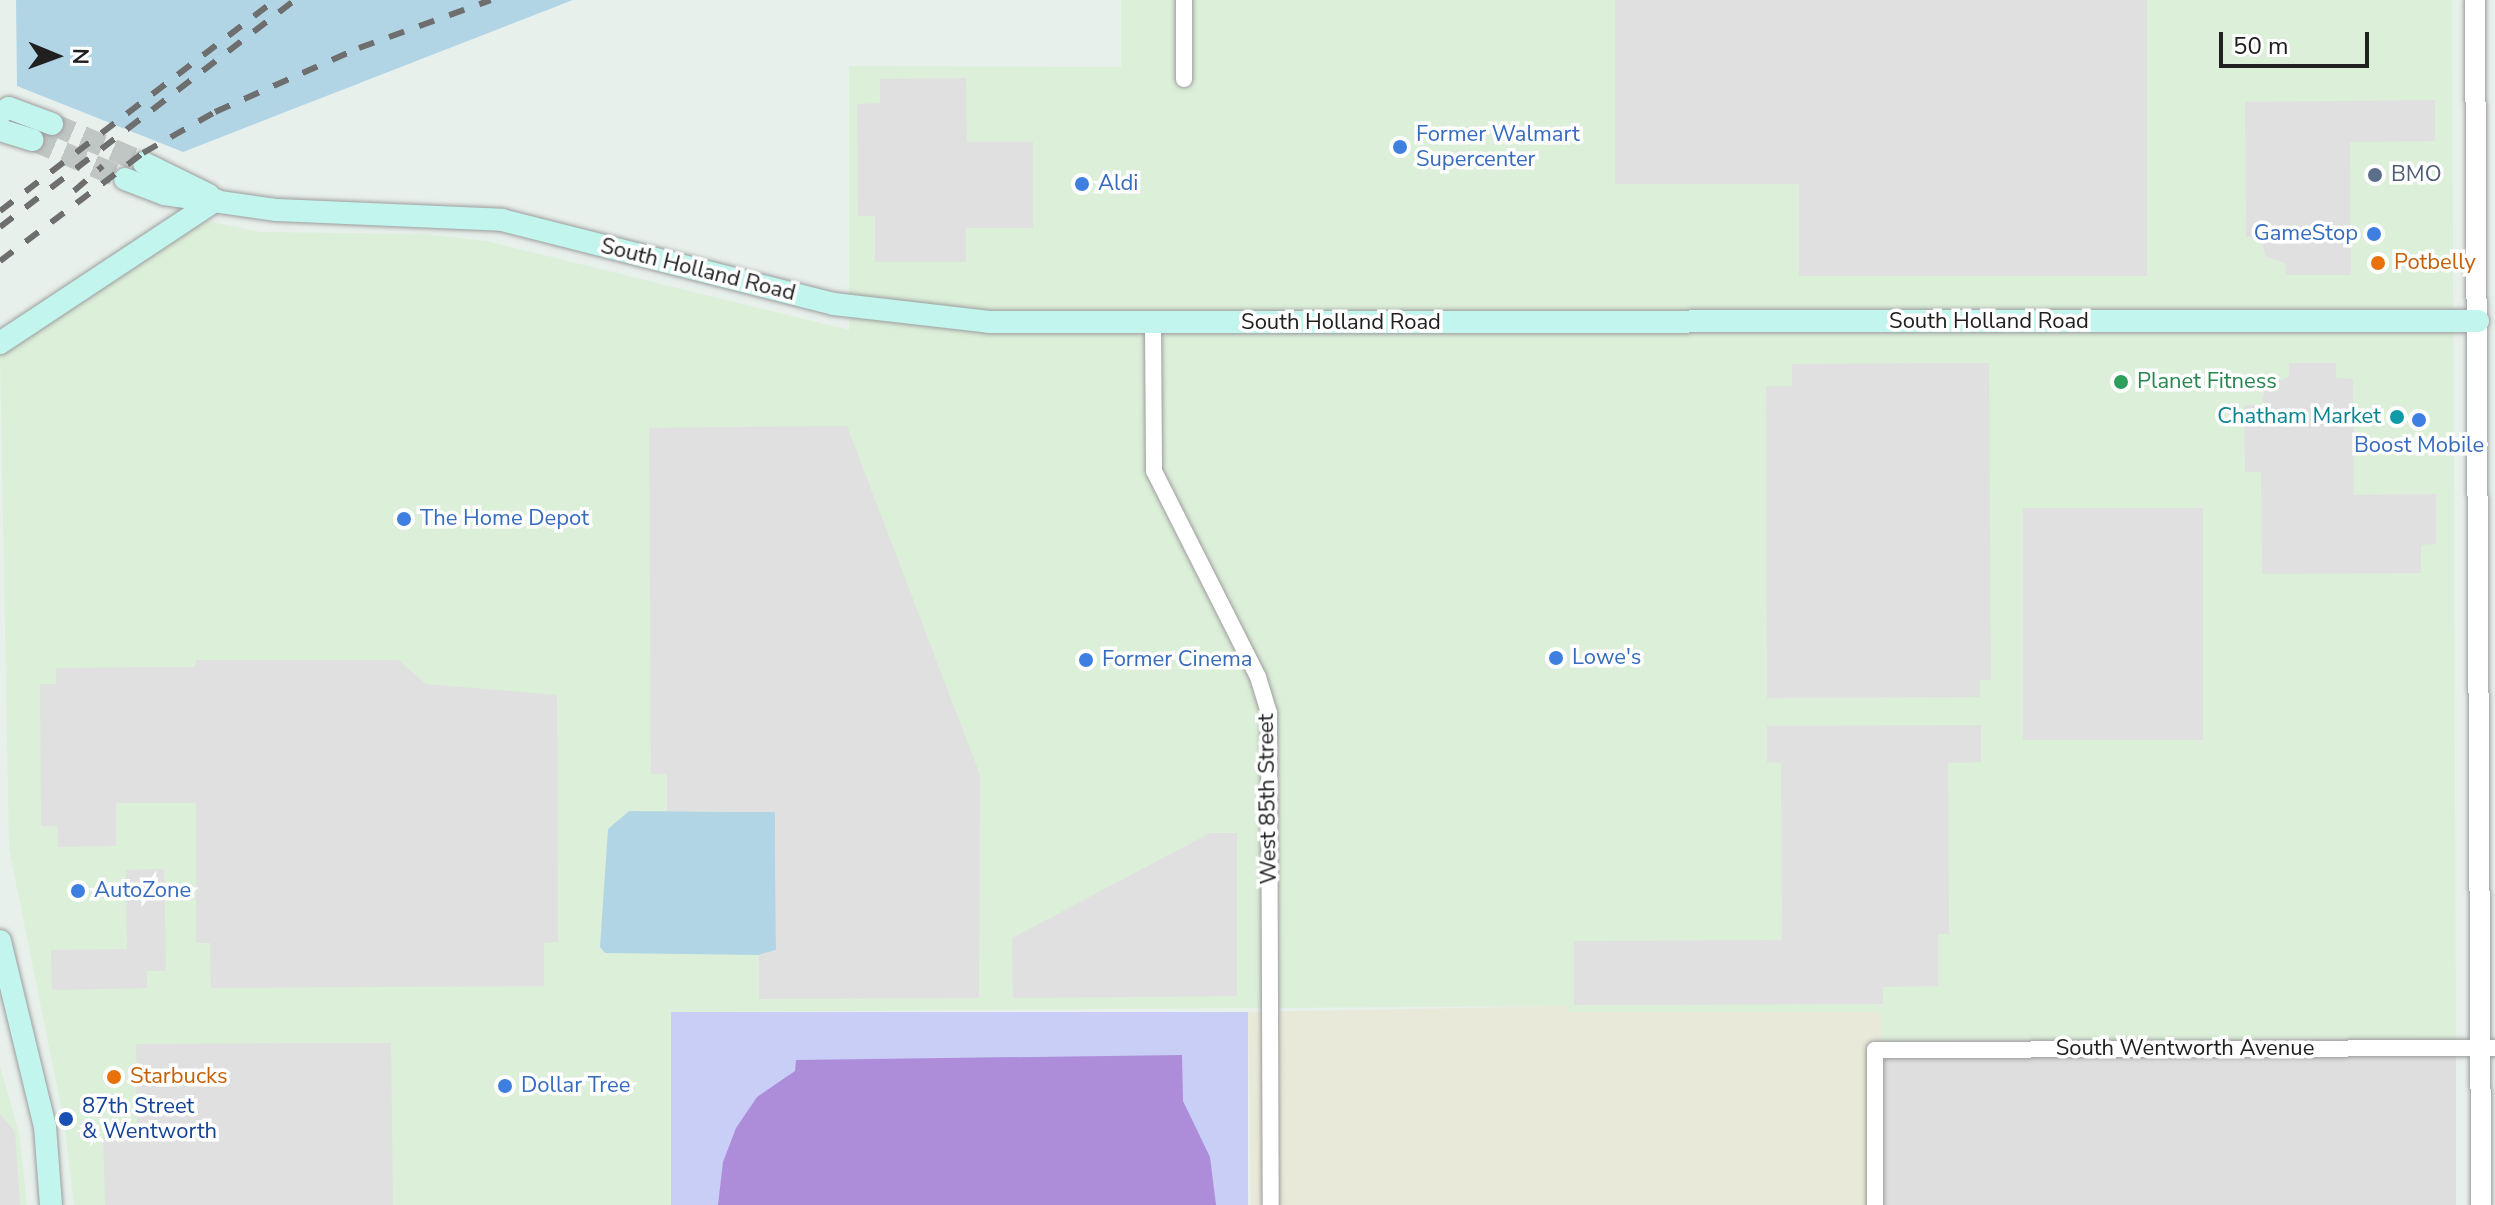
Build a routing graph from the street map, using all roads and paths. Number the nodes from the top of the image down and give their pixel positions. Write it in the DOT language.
graph roads {
  1 [pos="1184,0"];
  2 [pos="2475,0"];
  3 [pos="1184,79"];
  4 [pos="0,113"];
  5 [pos="52,124"];
  6 [pos="0,130"];
  7 [pos="33,140"];
  8 [pos="144,163"];
  9 [pos="125,179"];
  10 [pos="216,200"];
  11 [pos="2478,321"];
  12 [pos="1153,323"];
  13 [pos="0,343"];
  14 [pos="0,941"];
  15 [pos="2488,1048"];
  16 [pos="51,1205"];
  17 [pos="1271,1205"];
  18 [pos="1875,1205"];
  19 [pos="2481,1205"];
  1 -- 3 [label="street"];
  2 -- 11 [label="street"];
  4 -- 5 [label="main road"];
  6 -- 7 [label="main road"];
  8 -- 10 [label="main road, South Holland Road"];
  9 -- 10 [label="main road, South Holland Road"];
  10 -- 12 [label="main road, South Holland Road"];
  10 -- 13 [label="main road"];
  11 -- 12 [label="main road, South Holland Road"];
  11 -- 15 [label="street"];
  12 -- 17 [label="street, West 85th Street"];
  14 -- 16 [label="main road"];
  15 -- 18 [label="street, South Wentworth Avenue"];
  15 -- 19 [label="street"];
}
